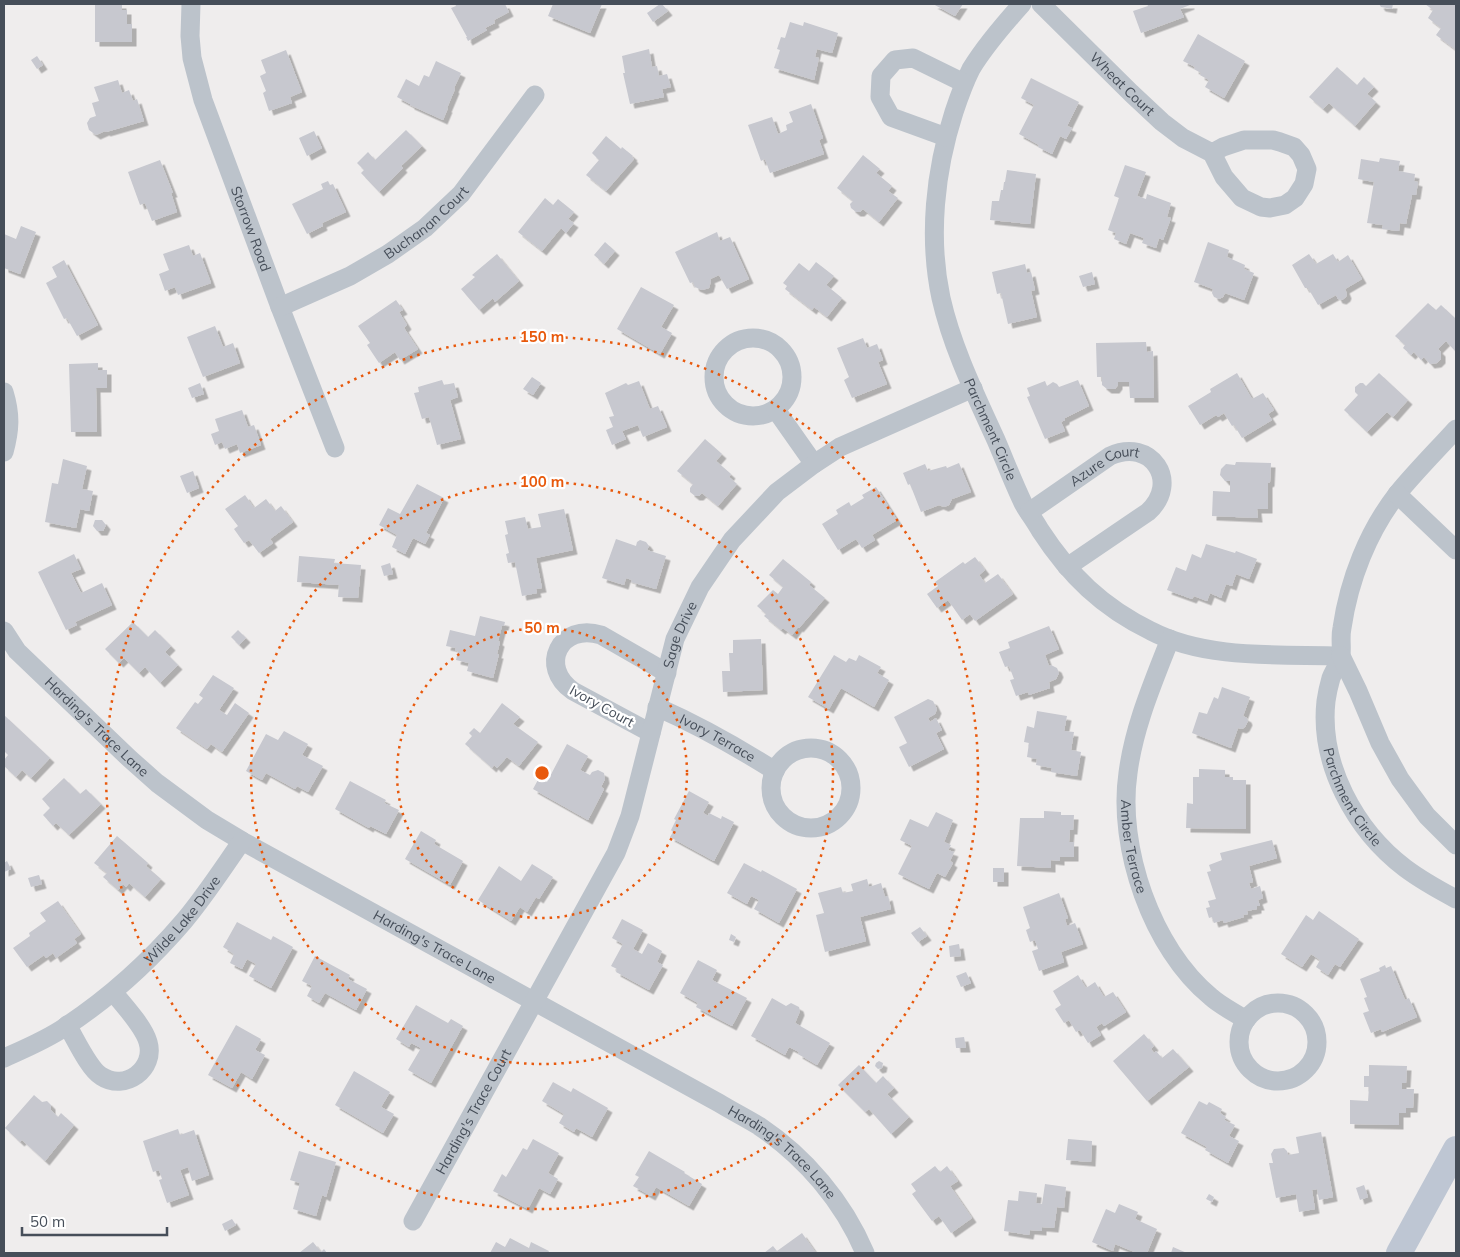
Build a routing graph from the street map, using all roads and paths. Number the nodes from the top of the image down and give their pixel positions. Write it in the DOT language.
graph roads {
  1 [pos="191,4"];
  2 [pos="1022,4"];
  3 [pos="1041,4"];
  4 [pos="964,83"];
  5 [pos="534,94"];
  6 [pos="946,137"];
  7 [pos="1212,153"];
  8 [pos="280,307"];
  9 [pos="973,388"];
  10 [pos="4,392"];
  11 [pos="776,410"];
  12 [pos="1456,429"];
  13 [pos="335,448"];
  14 [pos="4,452"];
  15 [pos="814,464"];
  16 [pos="1397,494"];
  17 [pos="1029,512"];
  18 [pos="1456,550"];
  19 [pos="1067,567"];
  20 [pos="4,631"];
  21 [pos="1170,639"];
  22 [pos="11,656"];
  23 [pos="1341,656"];
  24 [pos="666,672"];
  25 [pos="657,707"];
  26 [pos="651,733"];
  27 [pos="775,771"];
  28 [pos="242,841"];
  29 [pos="1456,845"];
  30 [pos="1456,899"];
  31 [pos="113,992"];
  32 [pos="534,1002"];
  33 [pos="1246,1020"];
  34 [pos="67,1025"];
  35 [pos="4,1058"];
  36 [pos="1456,1149"];
  37 [pos="413,1221"];
  38 [pos="865,1253"];
  39 [pos="1399,1253"];
  1 -- 8 [label="street, Storrow Road"];
  2 -- 4 [label="street, Parchment Circle"];
  3 -- 7 [label="street, Wheat Court"];
  4 -- 6 [label="street, Parchment Circle"];
  4 -- 6 [label="street"];
  5 -- 8 [label="street, Buchanan Court"];
  6 -- 9 [label="street, Parchment Circle"];
  7 -- 7 [label="street"];
  8 -- 13 [label="street, Storrow Road"];
  9 -- 15 [label="street, Sage Drive"];
  9 -- 17 [label="street, Parchment Circle"];
  10 -- 14 [label="street"];
  11 -- 11 [label="street"];
  11 -- 15 [label="street"];
  12 -- 16 [label="street, Parchment Circle"];
  15 -- 24 [label="street, Sage Drive"];
  16 -- 18 [label="street"];
  16 -- 23 [label="street, Parchment Circle"];
  17 -- 19 [label="street, Parchment Circle"];
  17 -- 19 [label="street, Azure Court"];
  19 -- 21 [label="street, Parchment Circle"];
  20 -- 22 [label="street, Harding's Trace Lane"];
  21 -- 23 [label="street, Parchment Circle"];
  21 -- 33 [label="street, Amber Terrace"];
  22 -- 28 [label="street, Harding's Trace Lane"];
  23 -- 29 [label="street, Parchment Circle"];
  23 -- 30 [label="street, Parchment Circle"];
  24 -- 25 [label="street, Sage Drive"];
  24 -- 26 [label="street, Ivory Court"];
  25 -- 26 [label="street, Sage Drive"];
  25 -- 27 [label="street, Ivory Terrace"];
  26 -- 32 [label="street, Sage Drive"];
  27 -- 27 [label="street"];
  28 -- 31 [label="street, Wilde Lake Drive"];
  28 -- 32 [label="street, Harding's Trace Lane"];
  31 -- 34 [label="street, Wilde Lake Drive"];
  31 -- 34 [label="street"];
  32 -- 37 [label="street, Harding's Trace Court"];
  32 -- 38 [label="street, Harding's Trace Lane"];
  33 -- 33 [label="street"];
  34 -- 35 [label="street, Wilde Lake Drive"];
  36 -- 39 [label="street"];
}
